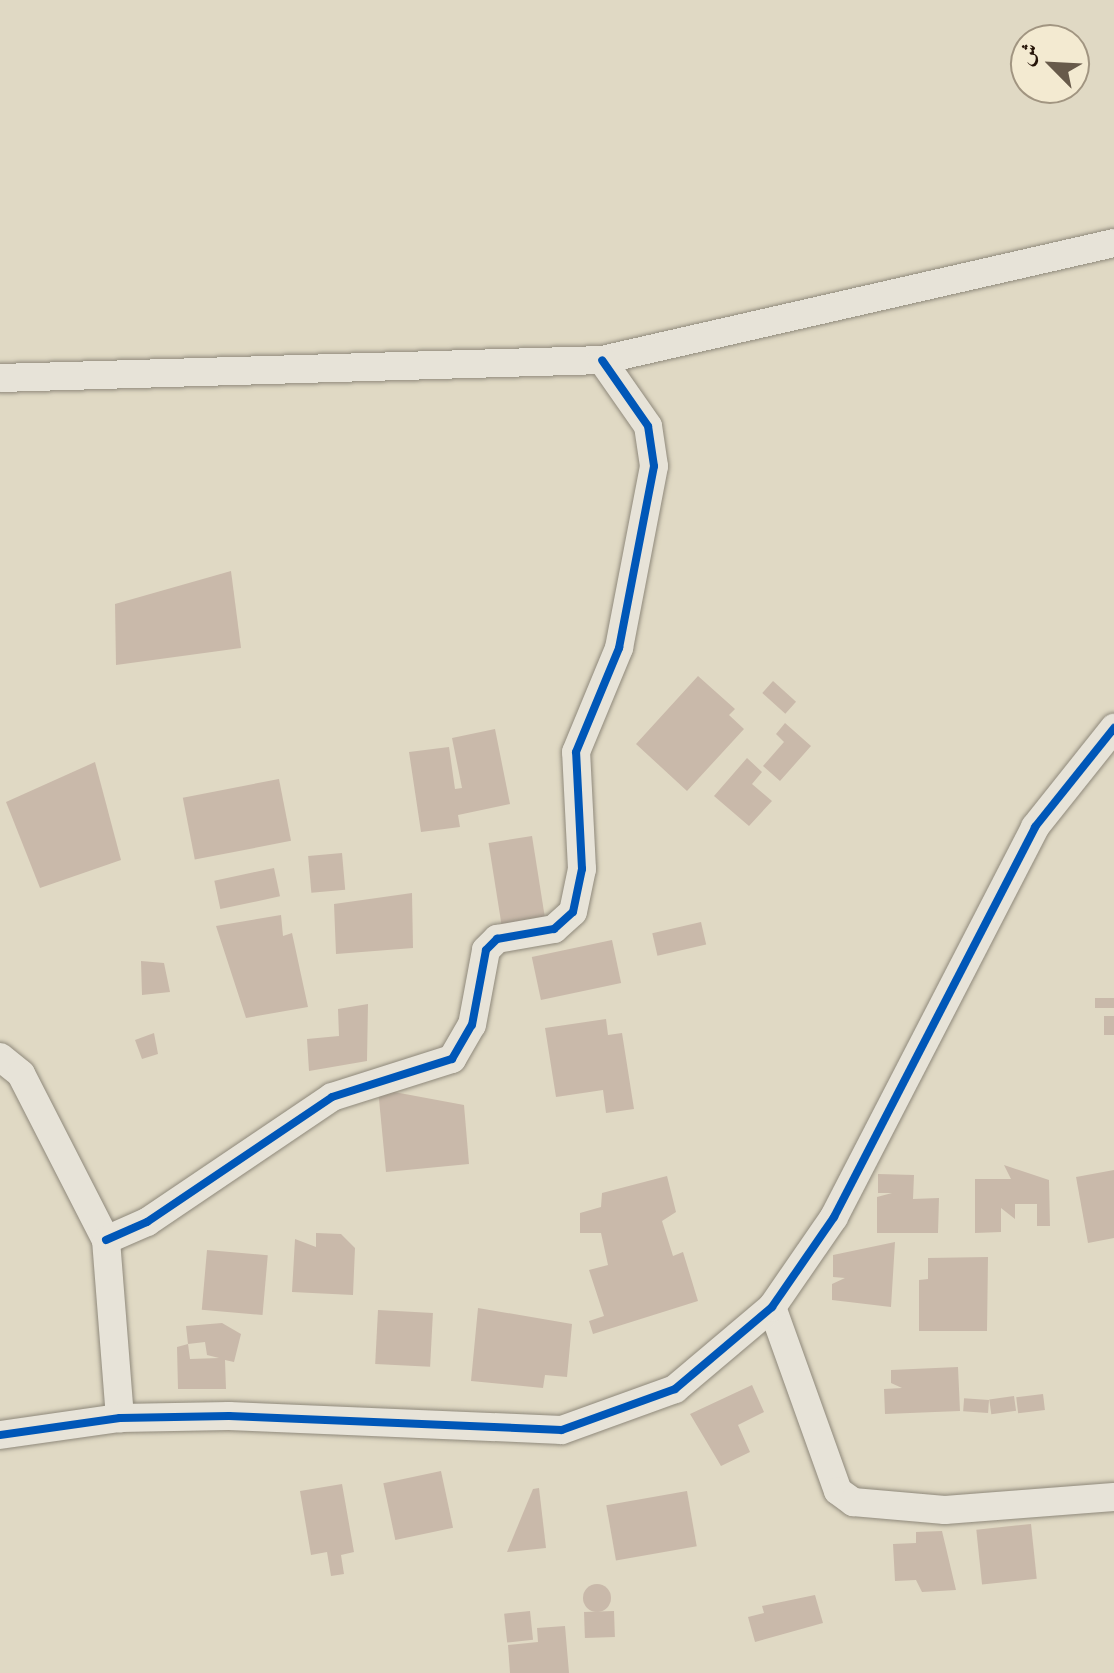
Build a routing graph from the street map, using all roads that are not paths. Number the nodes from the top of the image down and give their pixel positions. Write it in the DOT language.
graph roads {
  1 [pos="1114,243"];
  2 [pos="602,360"];
  3 [pos="0,378"];
  4 [pos="1114,728"];
  5 [pos="0,1057"];
  6 [pos="106,1240"];
  7 [pos="772,1307"];
  8 [pos="120,1418"];
  9 [pos="0,1435"];
  10 [pos="1114,1497"];
  1 -- 2 [label="street"];
  2 -- 3 [label="street"];
  2 -- 6 [label="street"];
  4 -- 7 [label="street"];
  5 -- 6 [label="street"];
  6 -- 8 [label="street"];
  7 -- 8 [label="street"];
  7 -- 10 [label="street"];
  8 -- 9 [label="street"];
}
